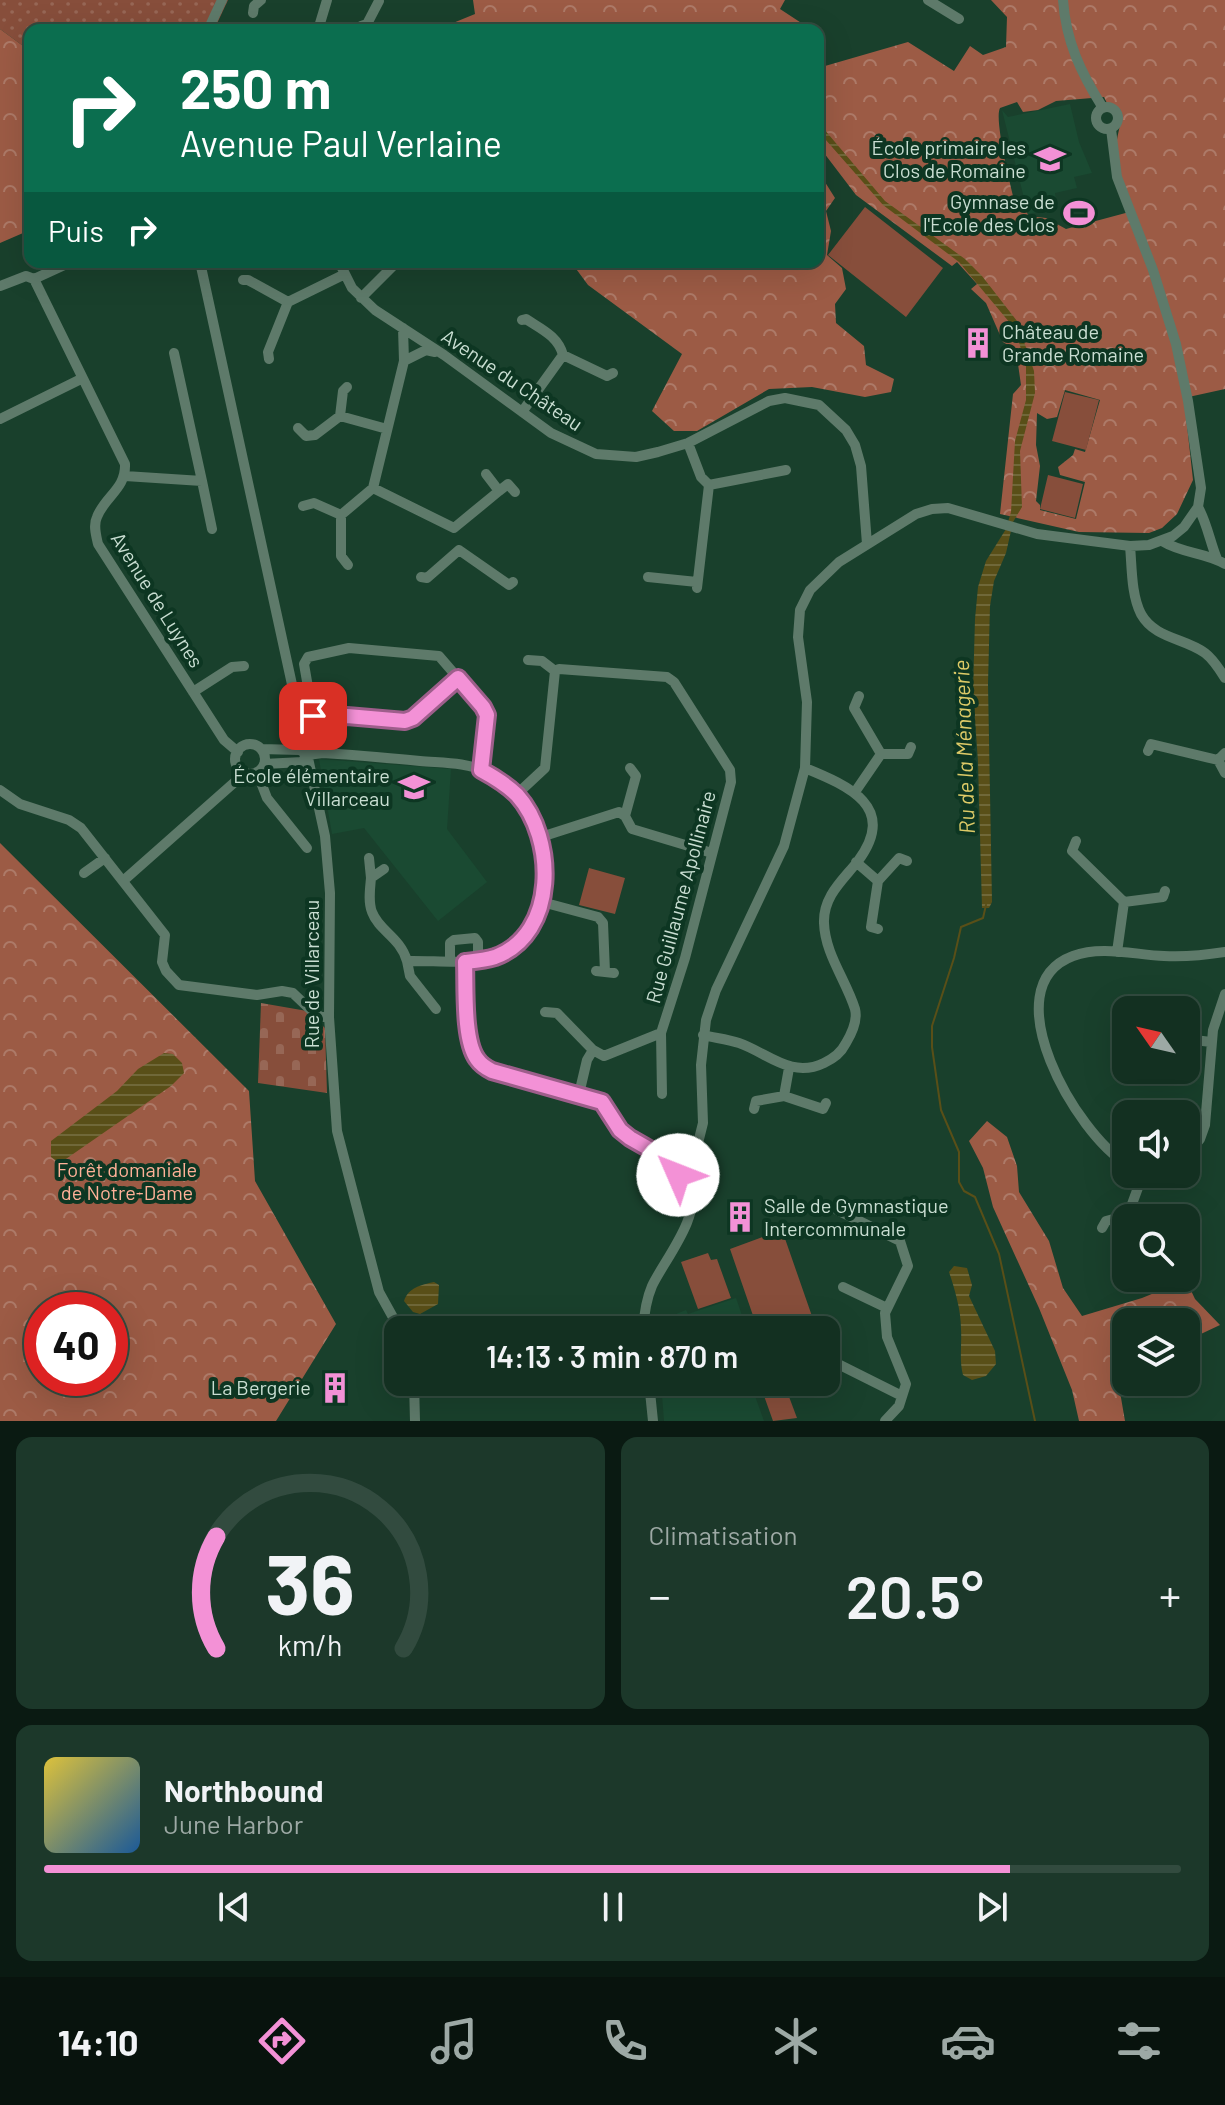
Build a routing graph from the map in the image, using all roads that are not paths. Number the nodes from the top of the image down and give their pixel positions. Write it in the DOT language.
graph roads {
  1 [pos="222,0"];
  2 [pos="261,0"];
  3 [pos="327,0"];
  4 [pos="381,0"];
  5 [pos="928,0"];
  6 [pos="1063,0"];
  7 [pos="253,13"];
  8 [pos="959,19"];
  9 [pos="211,24"];
  10 [pos="320,24"];
  11 [pos="367,24"];
  12 [pos="1103,108"];
  13 [pos="1111,129"];
  14 [pos="58,268"];
  15 [pos="201,268"];
  16 [pos="341,268"];
  17 [pos="391,268"];
  18 [pos="343,275"];
  19 [pos="34,279"];
  20 [pos="243,280"];
  21 [pos="0,286"];
  22 [pos="361,298"];
  23 [pos="288,302"];
  24 [pos="522,320"];
  25 [pos="403,328"];
  26 [pos="174,353"];
  27 [pos="444,355"];
  28 [pos="563,355"];
  29 [pos="269,359"];
  30 [pos="404,361"];
  31 [pos="613,373"];
  32 [pos="81,379"];
  33 [pos="347,387"];
  34 [pos="522,412"];
  35 [pos="340,416"];
  36 [pos="0,419"];
  37 [pos="298,428"];
  38 [pos="387,429"];
  39 [pos="688,443"];
  40 [pos="786,470"];
  41 [pos="486,474"];
  42 [pos="125,476"];
  43 [pos="202,481"];
  44 [pos="709,485"];
  45 [pos="373,488"];
  46 [pos="499,491"];
  47 [pos="515,492"];
  48 [pos="303,506"];
  49 [pos="1198,507"];
  50 [pos="341,515"];
  51 [pos="454,528"];
  52 [pos="212,529"];
  53 [pos="1162,541"];
  54 [pos="867,544"];
  55 [pos="1130,546"];
  56 [pos="459,550"];
  57 [pos="1221,561"];
  58 [pos="348,565"];
  59 [pos="421,577"];
  60 [pos="648,577"];
  61 [pos="513,582"];
  62 [pos="528,660"];
  63 [pos="244,666"];
  64 [pos="555,671"];
  65 [pos="458,678"];
  66 [pos="1225,678"];
  67 [pos="193,692"];
  68 [pos="859,696"];
  69 [pos="911,747"];
  70 [pos="261,749"];
  71 [pos="1148,751"];
  72 [pos="238,752"];
  73 [pos="881,754"];
  74 [pos="307,755"];
  75 [pos="1221,757"];
  76 [pos="261,768"];
  77 [pos="630,768"];
  78 [pos="805,768"];
  79 [pos="481,770"];
  80 [pos="245,773"];
  81 [pos="1225,773"];
  82 [pos="0,790"];
  83 [pos="855,792"];
  84 [pos="516,795"];
  85 [pos="625,816"];
  86 [pos="541,837"];
  87 [pos="1076,841"];
  88 [pos="307,848"];
  89 [pos="712,853"];
  90 [pos="105,858"];
  91 [pos="369,858"];
  92 [pos="907,861"];
  93 [pos="856,862"];
  94 [pos="384,869"];
  95 [pos="84,873"];
  96 [pos="371,878"];
  97 [pos="123,881"];
  98 [pos="878,881"];
  99 [pos="1165,891"];
  100 [pos="542,902"];
  101 [pos="1124,902"];
  102 [pos="878,929"];
  103 [pos="1117,952"];
  104 [pos="1223,955"];
  105 [pos="450,960"];
  106 [pos="478,960"];
  107 [pos="407,961"];
  108 [pos="465,962"];
  109 [pos="605,972"];
  110 [pos="1225,994"];
  111 [pos="436,1009"];
  112 [pos="545,1012"];
  113 [pos="329,1017"];
  114 [pos="661,1033"];
  115 [pos="703,1035"];
  116 [pos="1200,1041"];
  117 [pos="1211,1042"];
  118 [pos="593,1050"];
  119 [pos="789,1068"];
  120 [pos="579,1094"];
  121 [pos="662,1094"];
  122 [pos="784,1096"];
  123 [pos="826,1103"];
  124 [pos="754,1109"];
  125 [pos="1200,1139"];
  126 [pos="1112,1153"];
  127 [pos="694,1159"];
  128 [pos="679,1166"];
  129 [pos="689,1186"];
  130 [pos="837,1210"];
  131 [pos="1112,1220"];
  132 [pos="1102,1228"];
  133 [pos="843,1287"];
  134 [pos="887,1308"];
  135 [pos="392,1316"];
  136 [pos="645,1316"];
  137 [pos="840,1365"];
  138 [pos="414,1396"];
  139 [pos="650,1396"];
  140 [pos="902,1396"];
  141 [pos="415,1421"];
  142 [pos="653,1421"];
  143 [pos="885,1421"];
  1 -- 9 [label="street"];
  2 -- 7 [label="street"];
  3 -- 10 [label="street"];
  4 -- 11 [label="street"];
  5 -- 8 [label="street"];
  6 -- 12 [label="street"];
  12 -- 13 [label="street"];
  12 -- 13 [label="street"];
  13 -- 49 [label="street"];
  14 -- 19 [label="street"];
  15 -- 74 [label="street, Rue de Villarceau"];
  16 -- 18 [label="street, Avenue du Château"];
  17 -- 22 [label="street"];
  18 -- 22 [label="street, Avenue du Château"];
  18 -- 23 [label="street"];
  19 -- 21 [label="street"];
  19 -- 32 [label="street"];
  20 -- 23 [label="street"];
  22 -- 25 [label="street, Avenue du Château"];
  23 -- 29 [label="street"];
  24 -- 28 [label="street"];
  25 -- 27 [label="street, Avenue du Château"];
  25 -- 30 [label="street"];
  26 -- 43 [label="street"];
  27 -- 30 [label="street"];
  27 -- 34 [label="street, Avenue du Château"];
  28 -- 31 [label="street"];
  28 -- 34 [label="street"];
  30 -- 38 [label="street"];
  32 -- 36 [label="street"];
  32 -- 42 [label="street"];
  33 -- 35 [label="street"];
  34 -- 39 [label="street, Avenue du Château"];
  35 -- 37 [label="street"];
  35 -- 38 [label="street"];
  38 -- 45 [label="street"];
  39 -- 44 [label="street"];
  39 -- 54 [label="street, Avenue du Château"];
  40 -- 44 [label="street"];
  41 -- 46 [label="street"];
  42 -- 43 [label="street"];
  42 -- 67 [label="street, Avenue de Luynes"];
  43 -- 52 [label="street"];
  44 -- 60 [label="street"];
  45 -- 50 [label="street"];
  45 -- 51 [label="street"];
  46 -- 47 [label="street"];
  46 -- 51 [label="street"];
  48 -- 50 [label="street"];
  49 -- 53 [label="street"];
  49 -- 57 [label="street"];
  50 -- 58 [label="street"];
  51 -- 56 [label="street"];
  53 -- 55 [label="street"];
  53 -- 57 [label="street"];
  54 -- 55 [label="street"];
  54 -- 78 [label="street"];
  55 -- 66 [label="street"];
  56 -- 59 [label="street"];
  56 -- 61 [label="street"];
  62 -- 64 [label="street"];
  63 -- 67 [label="street"];
  64 -- 84 [label="street"];
  64 -- 89 [label="street, Rue Guillaume Apollinaire"];
  65 -- 65 [label="street"];
  65 -- 79 [label="street"];
  67 -- 72 [label="street, Avenue de Luynes"];
  68 -- 73 [label="street"];
  69 -- 73 [label="street"];
  70 -- 72 [label="street"];
  70 -- 74 [label="street"];
  70 -- 76 [label="street"];
  71 -- 75 [label="street"];
  72 -- 80 [label="street, Avenue de Luynes"];
  73 -- 83 [label="street"];
  74 -- 76 [label="street"];
  74 -- 79 [label="street"];
  74 -- 113 [label="street, Rue de Villarceau"];
  75 -- 81 [label="street"];
  76 -- 80 [label="street"];
  76 -- 88 [label="street"];
  77 -- 85 [label="street"];
  78 -- 83 [label="street"];
  78 -- 115 [label="street"];
  79 -- 84 [label="street"];
  80 -- 97 [label="street"];
  82 -- 90 [label="street"];
  83 -- 93 [label="street"];
  84 -- 86 [label="street"];
  85 -- 86 [label="street"];
  85 -- 89 [label="street"];
  86 -- 100 [label="street"];
  87 -- 101 [label="street"];
  89 -- 114 [label="street, Rue Guillaume Apollinaire"];
  90 -- 95 [label="street"];
  90 -- 97 [label="street"];
  91 -- 96 [label="street"];
  92 -- 98 [label="street"];
  93 -- 98 [label="street"];
  93 -- 119 [label="street"];
  94 -- 96 [label="street"];
  96 -- 107 [label="street"];
  97 -- 113 [label="street"];
  98 -- 102 [label="street"];
  99 -- 101 [label="street"];
  100 -- 106 [label="street"];
  100 -- 109 [label="street"];
  101 -- 103 [label="street"];
  103 -- 104 [label="street"];
  103 -- 126 [label="street"];
  105 -- 106 [label="street"];
  105 -- 107 [label="street"];
  105 -- 108 [label="street"];
  106 -- 108 [label="street"];
  107 -- 111 [label="street"];
  108 -- 120 [label="street"];
  110 -- 117 [label="street"];
  112 -- 118 [label="street"];
  113 -- 135 [label="street, Rue de Villarceau"];
  114 -- 118 [label="street, Rue Guillaume Apollinaire"];
  114 -- 121 [label="street"];
  115 -- 119 [label="street"];
  115 -- 127 [label="street"];
  116 -- 117 [label="street"];
  117 -- 125 [label="street"];
  118 -- 120 [label="street"];
  119 -- 122 [label="street"];
  120 -- 128 [label="street"];
  122 -- 123 [label="street"];
  122 -- 124 [label="street"];
  127 -- 128 [label="street"];
  127 -- 129 [label="street"];
  128 -- 129 [label="street"];
  129 -- 136 [label="street"];
  130 -- 134 [label="street"];
  131 -- 132 [label="street"];
  133 -- 134 [label="street"];
  134 -- 140 [label="street"];
  137 -- 140 [label="street"];
  138 -- 141 [label="street"];
  139 -- 142 [label="street"];
  140 -- 143 [label="street"];
}
